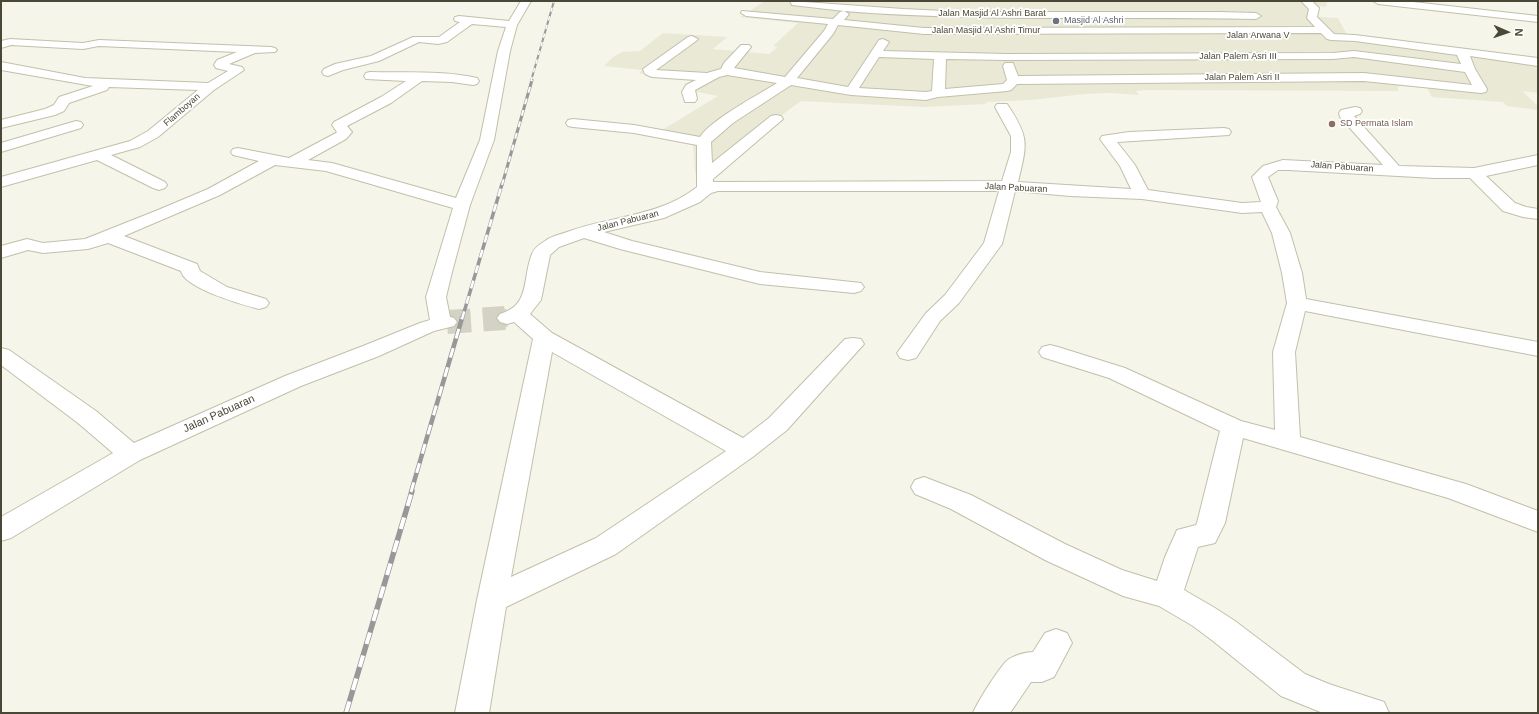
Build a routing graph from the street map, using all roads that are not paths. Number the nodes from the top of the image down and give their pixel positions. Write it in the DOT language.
graph roads {
  1 [pos="526,1"];
  2 [pos="917,1"];
  3 [pos="1306,1"];
  4 [pos="1378,1"];
  5 [pos="1402,2"];
  6 [pos="797,3"];
  7 [pos="853,5"];
  8 [pos="1249,6"];
  9 [pos="1021,11"];
  10 [pos="1078,11"];
  11 [pos="746,13"];
  12 [pos="908,13"];
  13 [pos="1256,16"];
  14 [pos="1538,19"];
  15 [pos="512,25"];
  16 [pos="833,26"];
  17 [pos="1014,31"];
  18 [pos="1079,31"];
  19 [pos="1265,31"];
  20 [pos="1326,34"];
  21 [pos="887,36"];
  22 [pos="1002,37"];
  23 [pos="692,39"];
  24 [pos="1197,41"];
  25 [pos="1,45"];
  26 [pos="85,45"];
  27 [pos="745,47"];
  28 [pos="253,49"];
  29 [pos="271,50"];
  30 [pos="1462,52"];
  31 [pos="877,54"];
  32 [pos="1354,54"];
  33 [pos="50,57"];
  34 [pos="940,57"];
  35 [pos="1006,57"];
  36 [pos="1219,57"];
  37 [pos="36,62"];
  38 [pos="1538,62"];
  39 [pos="1,66"];
  40 [pos="15,69"];
  41 [pos="1469,69"];
  42 [pos="727,71"];
  43 [pos="328,72"];
  44 [pos="370,76"];
  45 [pos="709,77"];
  46 [pos="1246,77"];
  47 [pos="418,78"];
  48 [pos="1013,80"];
  49 [pos="473,81"];
  50 [pos="787,82"];
  51 [pos="112,84"];
  52 [pos="210,87"];
  53 [pos="851,91"];
  54 [pos="938,93"];
  55 [pos="690,99"];
  56 [pos="1002,107"];
  57 [pos="1355,111"];
  58 [pos="32,117"];
  59 [pos="776,119"];
  60 [pos="573,123"];
  61 [pos="1,124"];
  62 [pos="76,125"];
  63 [pos="1224,132"];
  64 [pos="51,133"];
  65 [pos="704,142"];
  66 [pos="72,147"];
  67 [pos="1,148"];
  68 [pos="238,152"];
  69 [pos="96,156"];
  70 [pos="273,160"];
  71 [pos="1538,160"];
  72 [pos="291,163"];
  73 [pos="1395,171"];
  74 [pos="1474,173"];
  75 [pos="1,182"];
  76 [pos="705,183"];
  77 [pos="159,185"];
  78 [pos="1010,186"];
  79 [pos="1142,194"];
  80 [pos="462,205"];
  81 [pos="1268,207"];
  82 [pos="1538,214"];
  83 [pos="584,232"];
  84 [pos="107,236"];
  85 [pos="1,252"];
  86 [pos="854,287"];
  87 [pos="259,303"];
  88 [pos="1297,303"];
  89 [pos="544,338"];
  90 [pos="853,344"];
  91 [pos="1538,349"];
  92 [pos="1050,352"];
  93 [pos="908,353"];
  94 [pos="1,355"];
  95 [pos="1234,428"];
  96 [pos="1288,442"];
  97 [pos="745,450"];
  98 [pos="131,454"];
  99 [pos="924,487"];
  100 [pos="1538,522"];
  101 [pos="1,530"];
  102 [pos="1166,596"];
  103 [pos="492,600"];
  104 [pos="1056,643"];
  105 [pos="472,713"];
  106 [pos="990,713"];
  107 [pos="1372,713"];
  1 -- 15 [label="street"];
  2 -- 12 [label="street"];
  3 -- 20 [label="street"];
  4 -- 5 [label="street"];
  5 -- 14 [label="street"];
  6 -- 7 [label="street, Jalan Masjid Al Ashri Barat"];
  7 -- 12 [label="street, Jalan Masjid Al Ashri Barat"];
  7 -- 16 [label="street"];
  8 -- 13 [label="street"];
  9 -- 10 [label="street, Jalan Masjid Al Ashri Barat"];
  9 -- 12 [label="street, Jalan Masjid Al Ashri Barat"];
  9 -- 17 [label="street"];
  10 -- 13 [label="street, Jalan Masjid Al Ashri Barat"];
  10 -- 18 [label="street"];
  11 -- 16 [label="street, Jalan Masjid Al Ashri Timur"];
  13 -- 19 [label="street"];
  15 -- 43 [label="street"];
  15 -- 80 [label="street"];
  16 -- 17 [label="street, Jalan Masjid Al Ashri Timur"];
  16 -- 21 [label="street, Jalan Arwana V"];
  16 -- 50 [label="street"];
  17 -- 18 [label="street, Jalan Masjid Al Ashri Timur"];
  18 -- 19 [label="street, Jalan Masjid Al Ashri Timur"];
  19 -- 20 [label="street, Jalan Masjid Al Ashri Timur"];
  20 -- 24 [label="street, Jalan Arwana V"];
  20 -- 30 [label="street"];
  20 -- 32 [label="street"];
  21 -- 22 [label="street, Jalan Arwana V"];
  21 -- 31 [label="street"];
  22 -- 24 [label="street, Jalan Arwana V"];
  22 -- 35 [label="street"];
  23 -- 45 [label="street"];
  24 -- 36 [label="street"];
  25 -- 26 [label="street"];
  26 -- 28 [label="street"];
  26 -- 33 [label="street"];
  27 -- 42 [label="street"];
  28 -- 29 [label="street"];
  28 -- 52 [label="street"];
  30 -- 38 [label="street"];
  30 -- 41 [label="street"];
  31 -- 34 [label="street, Jalan Palem Asri III"];
  31 -- 53 [label="street"];
  32 -- 36 [label="street, Jalan Palem Asri III"];
  32 -- 41 [label="street, Jalan Palem Asri III"];
  34 -- 35 [label="street, Jalan Palem Asri III"];
  34 -- 54 [label="street"];
  35 -- 36 [label="street, Jalan Palem Asri III"];
  35 -- 48 [label="street"];
  36 -- 46 [label="street"];
  37 -- 40 [label="street"];
  39 -- 40 [label="street, Flamboyan"];
  40 -- 51 [label="street, Flamboyan"];
  41 -- 46 [label="street, Jalan Palem Asri II"];
  42 -- 45 [label="street"];
  42 -- 50 [label="street"];
  44 -- 47 [label="street"];
  45 -- 55 [label="street"];
  46 -- 48 [label="street, Jalan Palem Asri II"];
  47 -- 49 [label="street"];
  47 -- 72 [label="street"];
  48 -- 54 [label="street"];
  50 -- 53 [label="street"];
  50 -- 65 [label="street"];
  51 -- 52 [label="street, Flamboyan"];
  51 -- 58 [label="street"];
  52 -- 69 [label="street, Flamboyan"];
  53 -- 54 [label="street"];
  56 -- 78 [label="street"];
  57 -- 73 [label="street"];
  58 -- 61 [label="street"];
  58 -- 64 [label="street"];
  59 -- 76 [label="street"];
  60 -- 65 [label="street"];
  62 -- 64 [label="street"];
  63 -- 79 [label="street"];
  64 -- 67 [label="street"];
  65 -- 76 [label="street"];
  66 -- 69 [label="street"];
  68 -- 70 [label="street"];
  69 -- 75 [label="street, Flamboyan"];
  69 -- 77 [label="street"];
  70 -- 72 [label="street"];
  70 -- 84 [label="street"];
  71 -- 74 [label="street, Jalan Pabuaran"];
  72 -- 80 [label="street"];
  73 -- 74 [label="street, Jalan Pabuaran"];
  73 -- 81 [label="street, Jalan Pabuaran"];
  74 -- 82 [label="street"];
  76 -- 78 [label="street, Jalan Pabuaran"];
  76 -- 83 [label="street, Jalan Pabuaran"];
  78 -- 79 [label="street, Jalan Pabuaran"];
  78 -- 93 [label="street"];
  79 -- 81 [label="street, Jalan Pabuaran"];
  80 -- 98 [label="street, Jalan Pabuaran"];
  81 -- 88 [label="street"];
  83 -- 86 [label="street"];
  83 -- 89 [label="street, Jalan Pabuaran"];
  84 -- 85 [label="street"];
  84 -- 87 [label="street"];
  88 -- 91 [label="street"];
  88 -- 96 [label="street"];
  89 -- 97 [label="street"];
  89 -- 103 [label="street"];
  90 -- 97 [label="street"];
  92 -- 95 [label="street"];
  94 -- 98 [label="street"];
  95 -- 96 [label="street"];
  95 -- 102 [label="street"];
  96 -- 100 [label="street"];
  97 -- 103 [label="street"];
  98 -- 101 [label="street, Jalan Pabuaran"];
  99 -- 102 [label="street"];
  102 -- 107 [label="street"];
  103 -- 105 [label="street"];
  104 -- 106 [label="street"];
}
